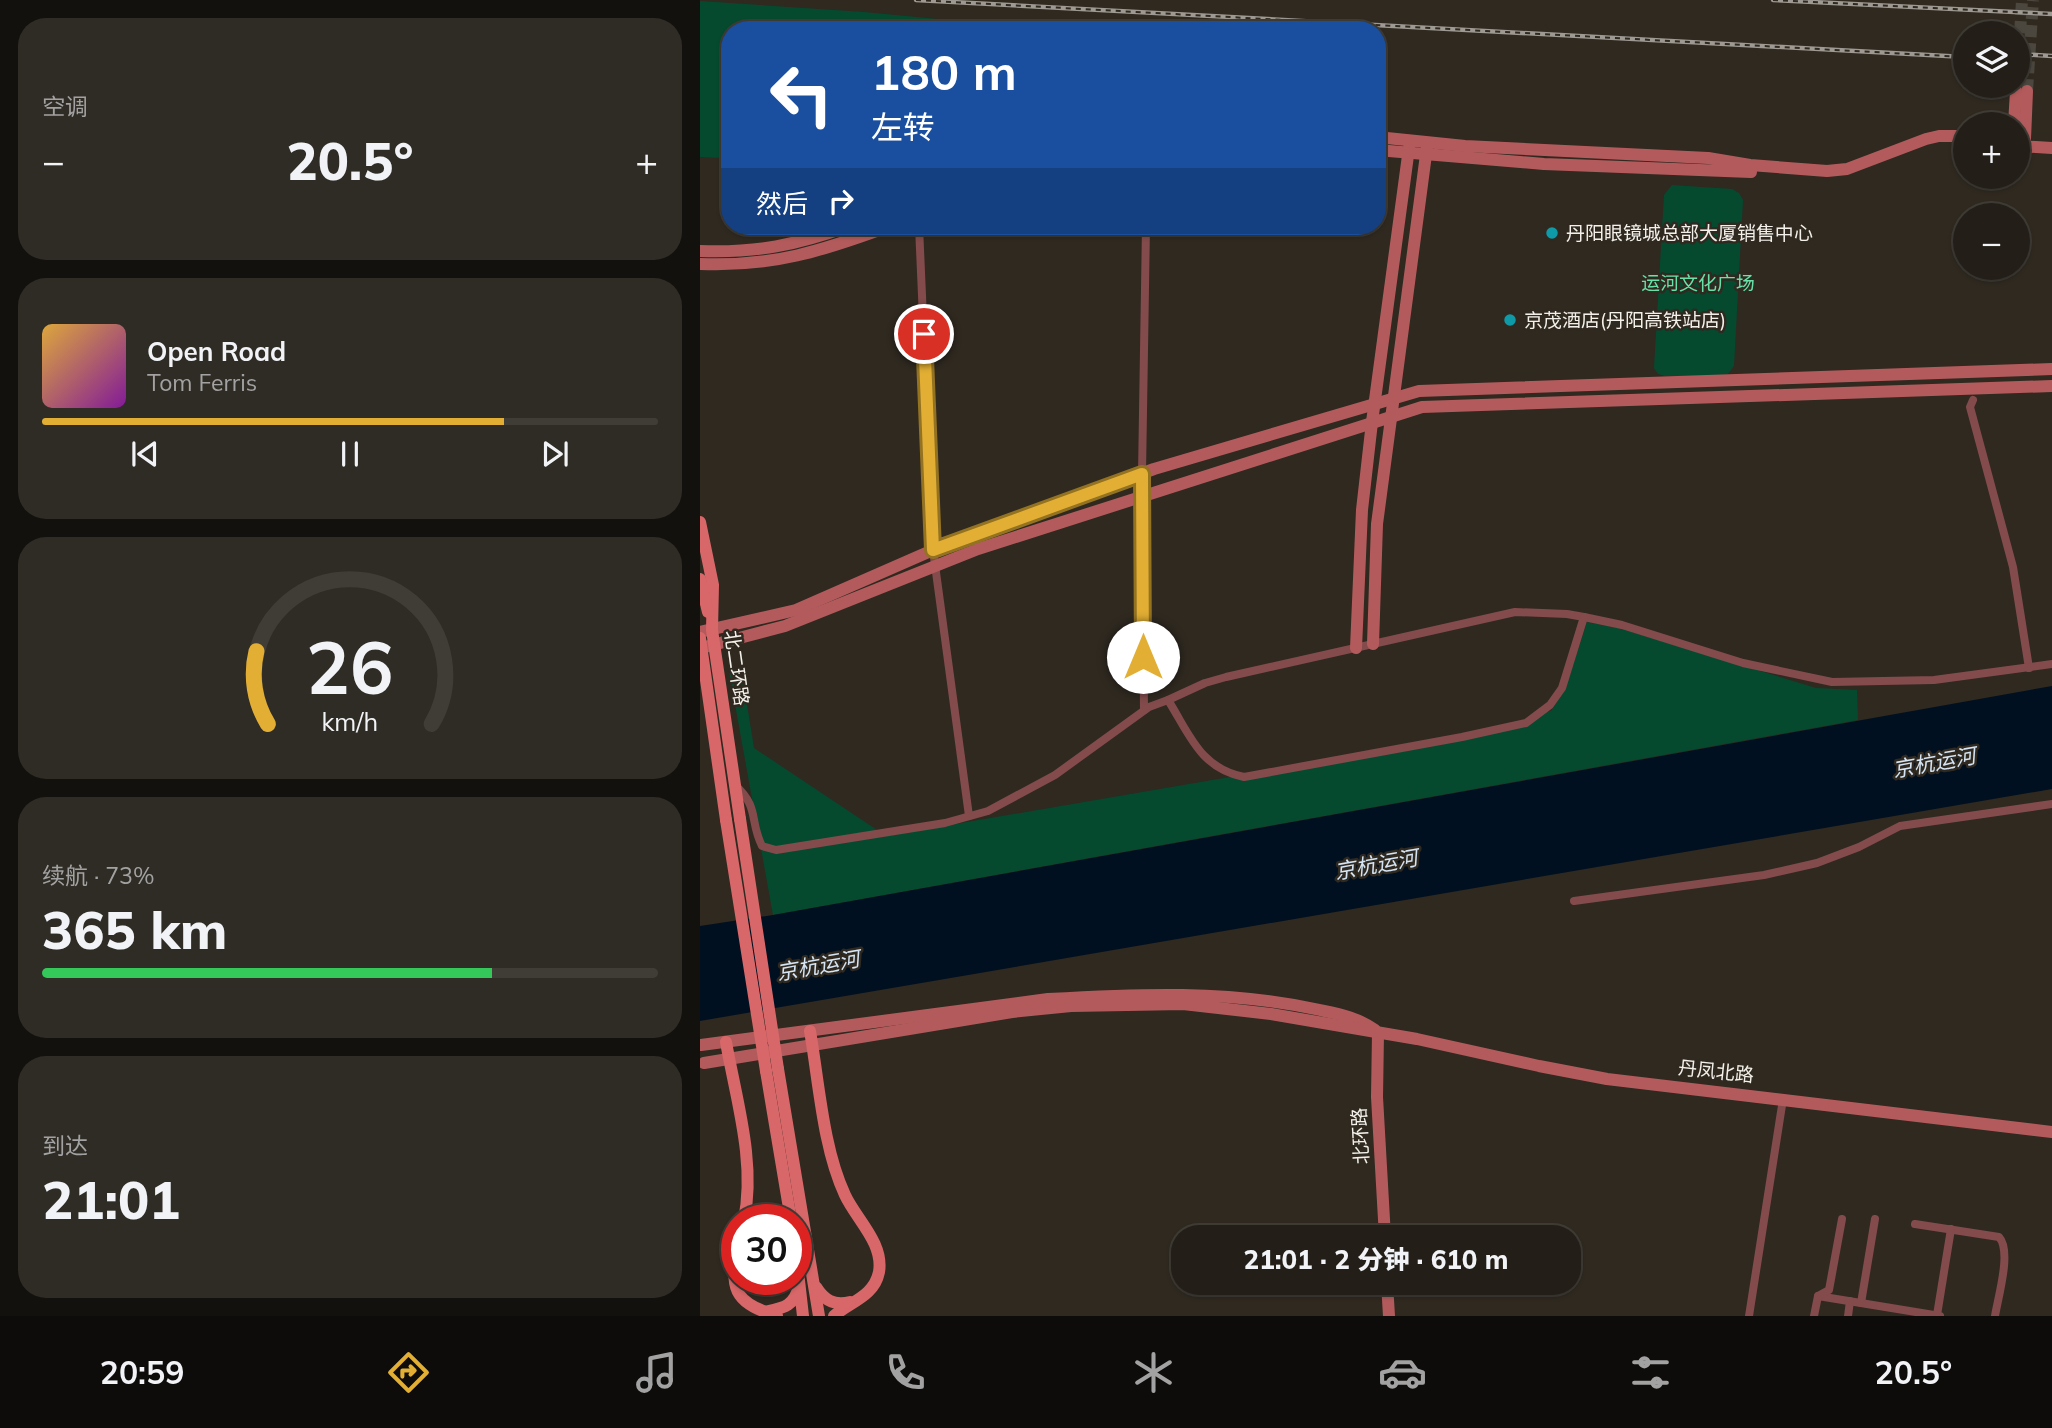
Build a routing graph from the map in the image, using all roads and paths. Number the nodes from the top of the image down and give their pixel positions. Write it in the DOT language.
graph roads {
  1 [pos="2017,112"];
  2 [pos="2021,112"];
  3 [pos="1953,136"];
  4 [pos="1386,140"];
  5 [pos="2052,141"];
  6 [pos="2030,142"];
  7 [pos="1953,145"];
  8 [pos="2030,145"];
  9 [pos="1409,147"];
  10 [pos="1427,148"];
  11 [pos="2052,148"];
  12 [pos="1386,149"];
  13 [pos="824,235"];
  14 [pos="865,235"];
  15 [pos="919,235"];
  16 [pos="1146,235"];
  17 [pos="700,251"];
  18 [pos="700,264"];
  19 [pos="2052,369"];
  20 [pos="2052,386"];
  21 [pos="1393,399"];
  22 [pos="1973,400"];
  23 [pos="1374,404"];
  24 [pos="1391,416"];
  25 [pos="1372,422"];
  26 [pos="1142,474"];
  27 [pos="1142,496"];
  28 [pos="700,523"];
  29 [pos="933,550"];
  30 [pos="936,566"];
  31 [pos="700,579"];
  32 [pos="1584,617"];
  33 [pos="706,631"];
  34 [pos="705,643"];
  35 [pos="1373,644"];
  36 [pos="1356,648"];
  37 [pos="2052,664"];
  38 [pos="2029,668"];
  39 [pos="1168,700"];
  40 [pos="1144,710"];
  41 [pos="735,785"];
  42 [pos="2052,804"];
  43 [pos="969,816"];
  44 [pos="1574,901"];
  45 [pos="810,1031"];
  46 [pos="1378,1033"];
  47 [pos="726,1042"];
  48 [pos="701,1045"];
  49 [pos="813,1045"];
  50 [pos="729,1059"];
  51 [pos="704,1063"];
  52 [pos="772,1070"];
  53 [pos="1783,1098"];
  54 [pos="2052,1132"];
  55 [pos="745,1204"];
  56 [pos="789,1204"];
  57 [pos="793,1204"];
  58 [pos="1842,1219"];
  59 [pos="1875,1219"];
  60 [pos="1915,1224"];
  61 [pos="1384,1225"];
  62 [pos="1951,1229"];
  63 [pos="812,1288"];
  64 [pos="740,1295"];
  65 [pos="797,1295"];
  66 [pos="805,1295"];
  67 [pos="811,1295"];
  68 [pos="1388,1295"];
  69 [pos="1818,1296"];
  70 [pos="860,1299"];
  71 [pos="1850,1301"];
  72 [pos="1861,1303"];
  73 [pos="763,1312"];
  74 [pos="776,1316"];
  75 [pos="803,1316"];
  76 [pos="819,1316"];
  77 [pos="834,1316"];
  78 [pos="1389,1316"];
  79 [pos="1749,1316"];
  80 [pos="1814,1316"];
  81 [pos="1847,1316"];
  82 [pos="1935,1316"];
  83 [pos="1995,1316"];
  1 -- 2 [label="street"];
  3 -- 10 [label="street"];
  4 -- 9 [label="street"];
  5 -- 6 [label="street"];
  7 -- 10 [label="street"];
  8 -- 11 [label="street"];
  9 -- 10 [label="street"];
  9 -- 12 [label="street"];
  9 -- 23 [label="street"];
  10 -- 21 [label="street"];
  13 -- 17 [label="street"];
  14 -- 18 [label="street"];
  15 -- 29 [label="street"];
  16 -- 26 [label="street"];
  19 -- 21 [label="street"];
  20 -- 24 [label="street"];
  21 -- 23 [label="street"];
  21 -- 24 [label="street"];
  22 -- 38 [label="street"];
  23 -- 25 [label="street"];
  23 -- 26 [label="street"];
  24 -- 25 [label="street"];
  24 -- 35 [label="street"];
  25 -- 27 [label="street"];
  25 -- 36 [label="street"];
  26 -- 27 [label="street"];
  26 -- 29 [label="street"];
  27 -- 30 [label="street"];
  27 -- 40 [label="street"];
  28 -- 33 [label="main road, 北二环路"];
  29 -- 30 [label="street"];
  29 -- 33 [label="street"];
  30 -- 34 [label="street"];
  30 -- 43 [label="street"];
  31 -- 33 [label="main road"];
  32 -- 35 [label="street"];
  32 -- 38 [label="street"];
  32 -- 39 [label="street"];
  33 -- 34 [label="main road, 北二环路"];
  34 -- 41 [label="main road, 北二环路"];
  34 -- 52 [label="main road, 北二环路, bridge"];
  35 -- 36 [label="street"];
  36 -- 39 [label="street"];
  37 -- 38 [label="street"];
  39 -- 40 [label="street"];
  40 -- 43 [label="street"];
  41 -- 43 [label="street"];
  41 -- 52 [label="main road, 北二环路, bridge"];
  42 -- 44 [label="street"];
  45 -- 46 [label="street"];
  45 -- 47 [label="street"];
  45 -- 49 [label="main road"];
  46 -- 49 [label="street, 丹凤北路"];
  46 -- 53 [label="street, 丹凤北路"];
  46 -- 61 [label="street, 北环路"];
  47 -- 48 [label="street"];
  47 -- 50 [label="main road"];
  49 -- 50 [label="street, 丹凤北路"];
  49 -- 70 [label="main road"];
  50 -- 51 [label="street, 丹凤北路"];
  50 -- 55 [label="main road"];
  52 -- 56 [label="main road"];
  52 -- 57 [label="main road"];
  53 -- 54 [label="street, 丹凤北路"];
  53 -- 79 [label="street"];
  58 -- 69 [label="street"];
  59 -- 72 [label="street"];
  60 -- 62 [label="street"];
  62 -- 82 [label="street"];
  62 -- 83 [label="street"];
  63 -- 70 [label="main road"];
  64 -- 73 [label="main road"];
  65 -- 73 [label="main road"];
  66 -- 75 [label="main road"];
  67 -- 76 [label="main road"];
  68 -- 78 [label="street"];
  69 -- 71 [label="street"];
  69 -- 80 [label="street"];
  70 -- 77 [label="main road"];
  71 -- 72 [label="street"];
  71 -- 81 [label="street"];
  72 -- 82 [label="street"];
  73 -- 74 [label="main road"];
}
